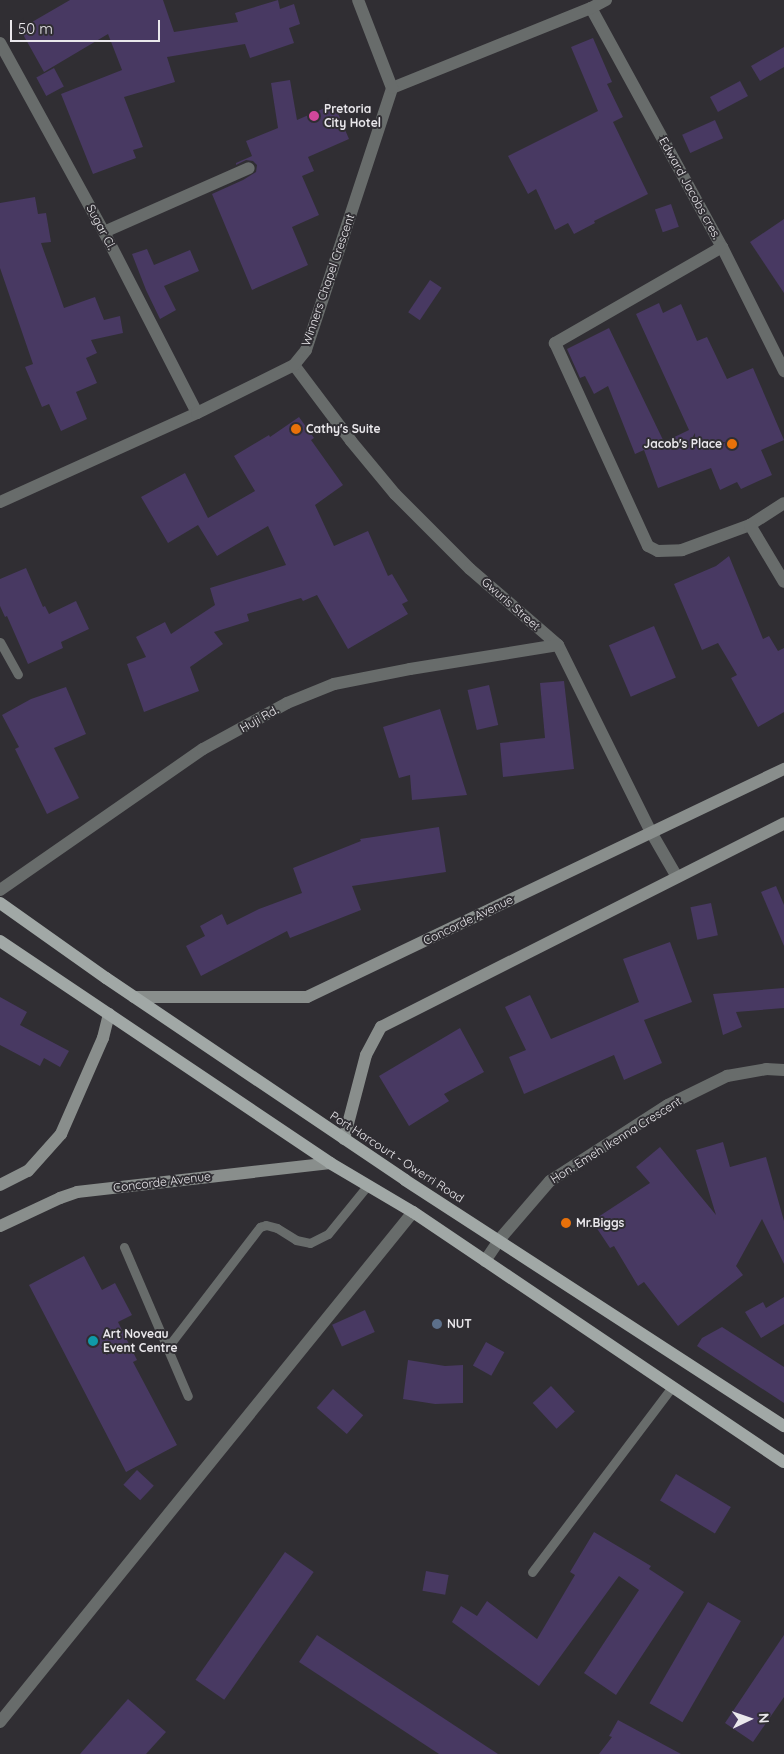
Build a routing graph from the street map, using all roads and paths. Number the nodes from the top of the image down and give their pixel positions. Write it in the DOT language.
graph roads {
  1 [pos="358,0"];
  2 [pos="606,0"];
  3 [pos="591,8"];
  4 [pos="0,42"];
  5 [pos="392,88"];
  6 [pos="249,168"];
  7 [pos="104,232"];
  8 [pos="722,247"];
  9 [pos="294,365"];
  10 [pos="784,371"];
  11 [pos="197,413"];
  12 [pos="0,502"];
  13 [pos="784,503"];
  14 [pos="750,525"];
  15 [pos="784,582"];
  16 [pos="0,642"];
  17 [pos="558,646"];
  18 [pos="18,674"];
  19 [pos="784,769"];
  20 [pos="784,824"];
  21 [pos="651,832"];
  22 [pos="677,877"];
  23 [pos="0,890"];
  24 [pos="0,903"];
  25 [pos="0,941"];
  26 [pos="134,997"];
  27 [pos="109,1014"];
  28 [pos="784,1070"];
  29 [pos="344,1139"];
  30 [pos="330,1163"];
  31 [pos="0,1184"];
  32 [pos="368,1185"];
  33 [pos="413,1212"];
  34 [pos="0,1226"];
  35 [pos="499,1240"];
  36 [pos="124,1247"];
  37 [pos="485,1261"];
  38 [pos="167,1348"];
  39 [pos="672,1387"];
  40 [pos="188,1396"];
  41 [pos="784,1426"];
  42 [pos="784,1462"];
  43 [pos="532,1572"];
  44 [pos="0,1722"];
  1 -- 5 [label="street"];
  2 -- 3 [label="street"];
  3 -- 5 [label="street"];
  3 -- 8 [label="street, Edward Jacobs cres."];
  4 -- 7 [label="street, Sugar Cl."];
  5 -- 9 [label="street, Winners Chapel Crescent"];
  6 -- 7 [label="street"];
  7 -- 11 [label="street, Sugar Cl."];
  8 -- 10 [label="street, Edward Jacobs cres."];
  8 -- 14 [label="street"];
  9 -- 11 [label="street, Winners Chapel Crescent"];
  9 -- 17 [label="street, Gwuris Street"];
  11 -- 12 [label="street, Winners Chapel Crescent"];
  13 -- 14 [label="street"];
  14 -- 15 [label="street"];
  16 -- 18 [label="lane"];
  17 -- 21 [label="street, Gwuris Street"];
  17 -- 23 [label="street, Huji Rd."];
  19 -- 21 [label="street, Concorde Avenue"];
  20 -- 22 [label="street"];
  21 -- 22 [label="street, Gwuris Street"];
  21 -- 26 [label="street, Concorde Avenue"];
  22 -- 29 [label="street"];
  24 -- 26 [label="main road, Port Harcourt - Owerri Road"];
  25 -- 27 [label="main road"];
  26 -- 29 [label="main road, Port Harcourt - Owerri Road"];
  27 -- 30 [label="main road"];
  27 -- 31 [label="street"];
  28 -- 35 [label="street, Hon. Emeh Ikenna Crescent"];
  29 -- 35 [label="main road, Port Harcourt - Owerri Road"];
  30 -- 32 [label="main road"];
  30 -- 34 [label="street, Concorde Avenue"];
  32 -- 33 [label="main road"];
  32 -- 38 [label="lane"];
  33 -- 37 [label="main road"];
  33 -- 44 [label="street"];
  35 -- 37 [label="street, Hon. Emeh Ikenna Crescent"];
  35 -- 41 [label="main road, Port Harcourt - Owerri Road"];
  36 -- 38 [label="lane"];
  37 -- 39 [label="main road"];
  38 -- 40 [label="lane"];
  39 -- 42 [label="main road"];
  39 -- 43 [label="lane"];
}
